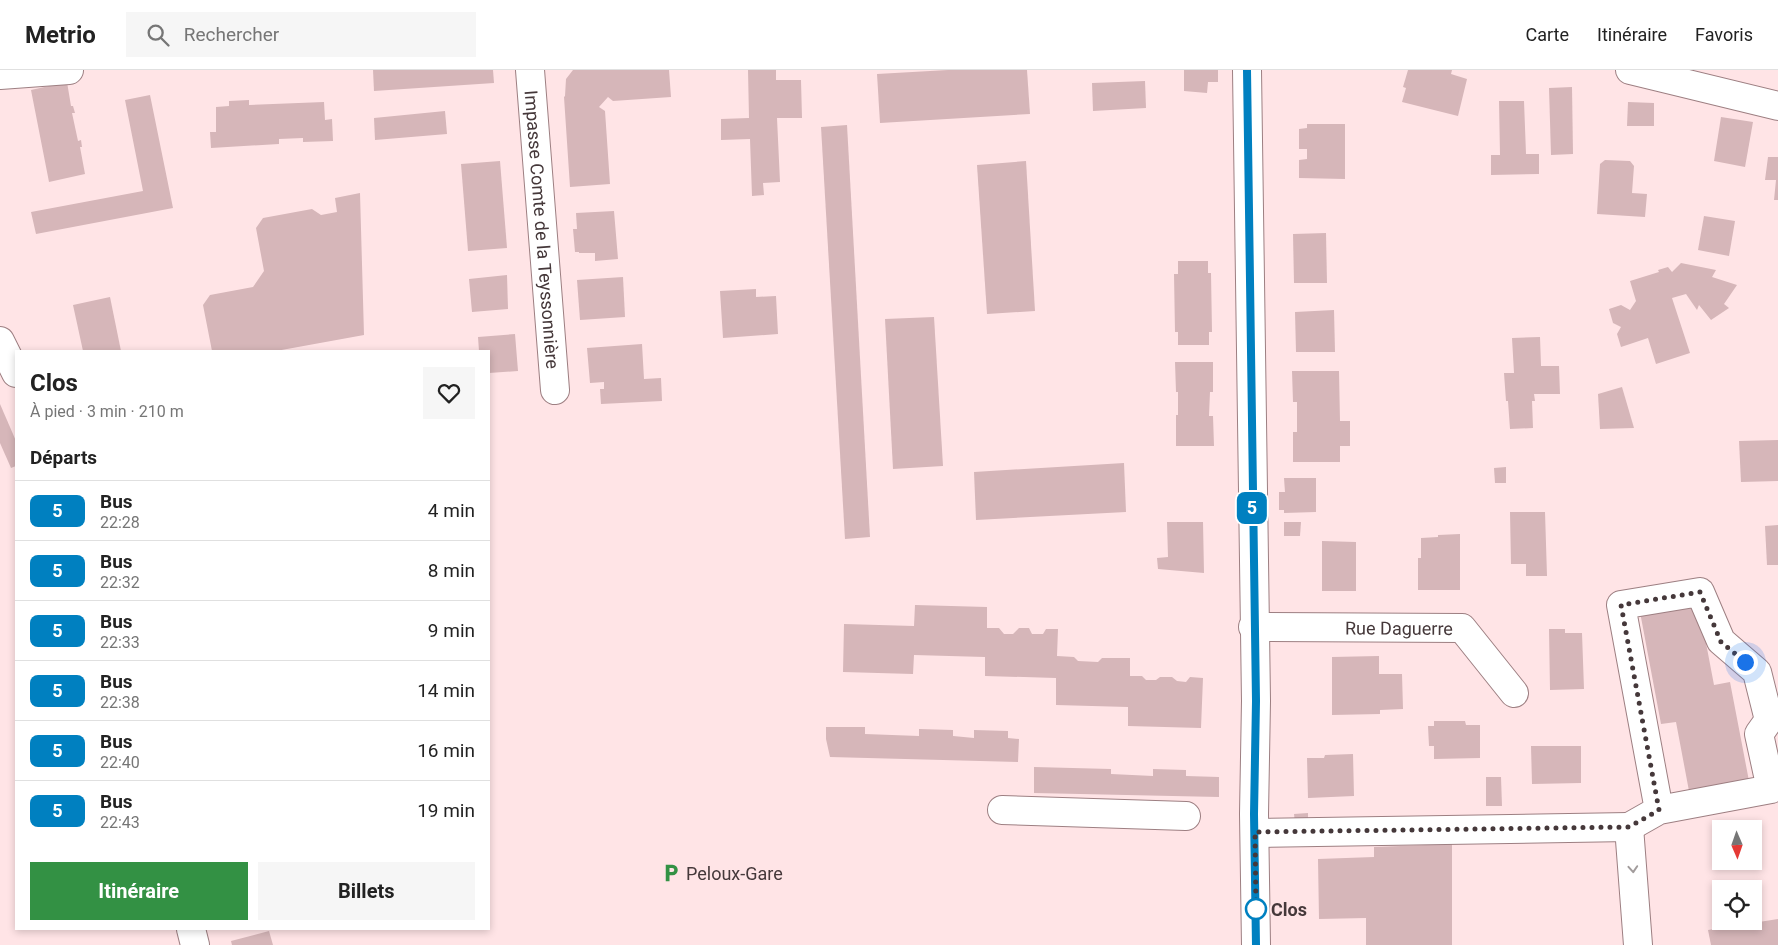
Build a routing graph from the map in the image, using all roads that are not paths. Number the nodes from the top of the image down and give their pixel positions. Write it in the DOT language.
graph roads {
  1 [pos="69,70"];
  2 [pos="530,70"];
  3 [pos="1247,70"];
  4 [pos="1630,70"];
  5 [pos="0,75"];
  6 [pos="1778,106"];
  7 [pos="0,341"];
  8 [pos="15,371"];
  9 [pos="555,390"];
  10 [pos="1253,627"];
  11 [pos="1514,693"];
  12 [pos="1002,810"];
  13 [pos="1659,810"];
  14 [pos="1186,816"];
  15 [pos="1629,827"];
  16 [pos="1255,832"];
  17 [pos="191,930"];
  18 [pos="195,945"];
  19 [pos="1256,945"];
  20 [pos="1638,945"];
  1 -- 5 [label="street"];
  2 -- 9 [label="street, Impasse Comte de la Teyssonnière"];
  3 -- 10 [label="street"];
  4 -- 6 [label="street"];
  7 -- 8 [label="street"];
  10 -- 11 [label="street, Rue Daguerre"];
  10 -- 16 [label="street"];
  12 -- 14 [label="street"];
  13 -- 13 [label="street"];
  13 -- 15 [label="street"];
  15 -- 16 [label="street"];
  15 -- 20 [label="street, one-way"];
  16 -- 19 [label="street"];
  17 -- 18 [label="street"];
}
